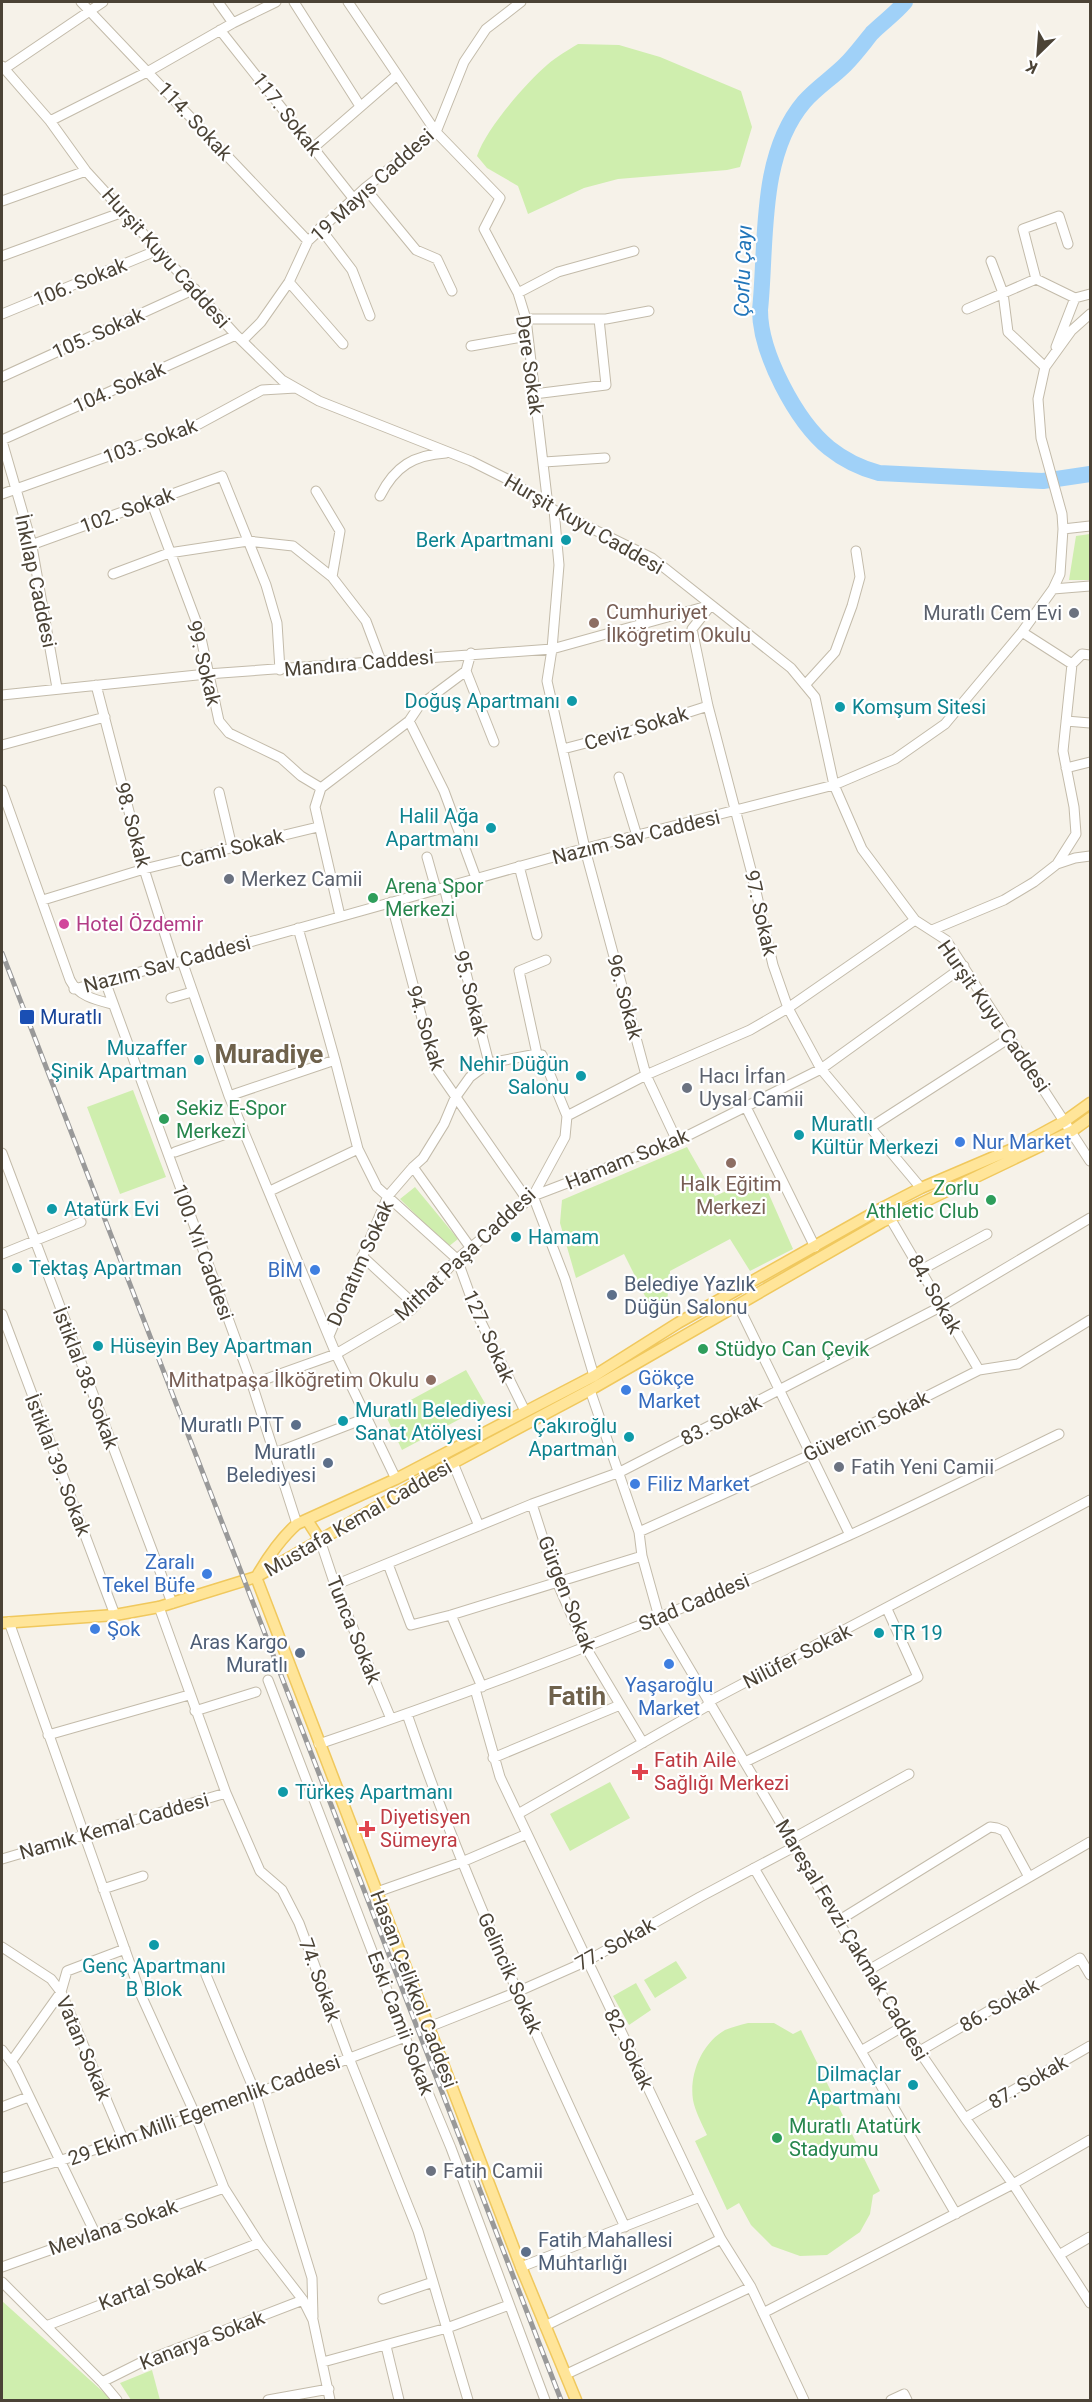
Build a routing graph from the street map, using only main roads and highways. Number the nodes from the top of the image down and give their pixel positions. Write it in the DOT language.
graph roads {
  1 [pos="1090,1103"];
  2 [pos="1090,1118"];
  3 [pos="750,1283"];
  4 [pos="756,1294"];
  5 [pos="678,1323"];
  6 [pos="684,1336"];
  7 [pos="594,1376"];
  8 [pos="590,1390"];
  9 [pos="302,1522"];
  10 [pos="286,1534"];
  11 [pos="320,1540"];
  12 [pos="297,1553"];
  13 [pos="256,1577"];
  14 [pos="5,1622"];
  15 [pos="576,2400"];
  1 -- 3 [label="main road, Mustafa Kemal Caddesi"];
  2 -- 4 [label="main road, Mustafa Kemal Caddesi"];
  3 -- 4 [label="main road"];
  3 -- 5 [label="main road, Mustafa Kemal Caddesi"];
  4 -- 6 [label="main road, Mustafa Kemal Caddesi"];
  5 -- 6 [label="main road"];
  5 -- 7 [label="main road, Mustafa Kemal Caddesi"];
  6 -- 8 [label="main road, Mustafa Kemal Caddesi"];
  7 -- 8 [label="main road"];
  7 -- 9 [label="main road, Mustafa Kemal Caddesi"];
  8 -- 11 [label="main road, Mustafa Kemal Caddesi"];
  9 -- 10 [label="main road, Mustafa Kemal Caddesi"];
  9 -- 11 [label="main road"];
  10 -- 12 [label="main road"];
  10 -- 13 [label="main road, Mustafa Kemal Caddesi"];
  11 -- 12 [label="main road, Mustafa Kemal Caddesi"];
  12 -- 13 [label="main road, Mustafa Kemal Caddesi"];
  13 -- 14 [label="main road"];
  13 -- 15 [label="main road, Hasan Çelikkol Caddesi"];
}
